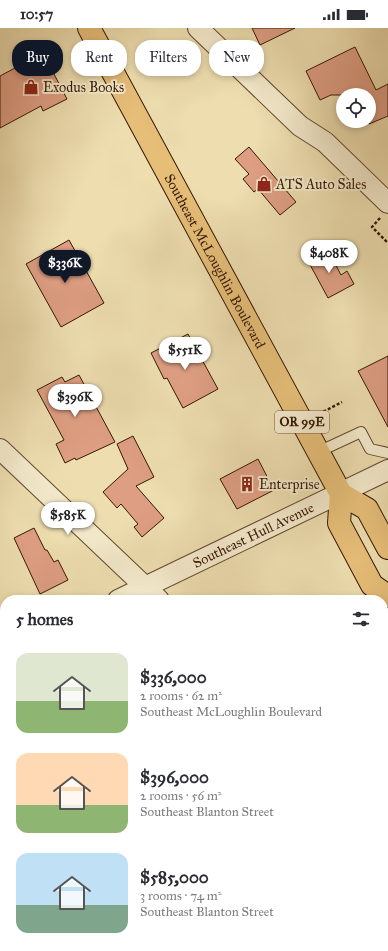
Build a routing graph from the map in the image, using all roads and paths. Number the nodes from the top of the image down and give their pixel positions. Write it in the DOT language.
graph roads {
  1 [pos="90,28"];
  2 [pos="198,28"];
  3 [pos="385,209"];
  4 [pos="388,243"];
  5 [pos="342,402"];
  6 [pos="302,423"];
  7 [pos="2,452"];
  8 [pos="318,452"];
  9 [pos="388,453"];
  10 [pos="388,470"];
  11 [pos="341,494"];
  12 [pos="388,548"];
  13 [pos="152,593"];
  14 [pos="387,595"];
  1 -- 6 [label="main road, Southeast McLoughlin Boulevard / OR 99E"];
  2 -- 3 [label="street"];
  3 -- 4 [label="path"];
  5 -- 6 [label="path"];
  6 -- 8 [label="main road, Southeast McLoughlin Boulevard / OR 99E"];
  7 -- 13 [label="street"];
  8 -- 9 [label="lane"];
  8 -- 11 [label="main road, Southeast McLoughlin Boulevard / OR 99E"];
  10 -- 11 [label="street, Southeast Hull Avenue"];
  11 -- 12 [label="main road"];
  11 -- 13 [label="street, Southeast Hull Avenue"];
  11 -- 14 [label="main road"];
}
